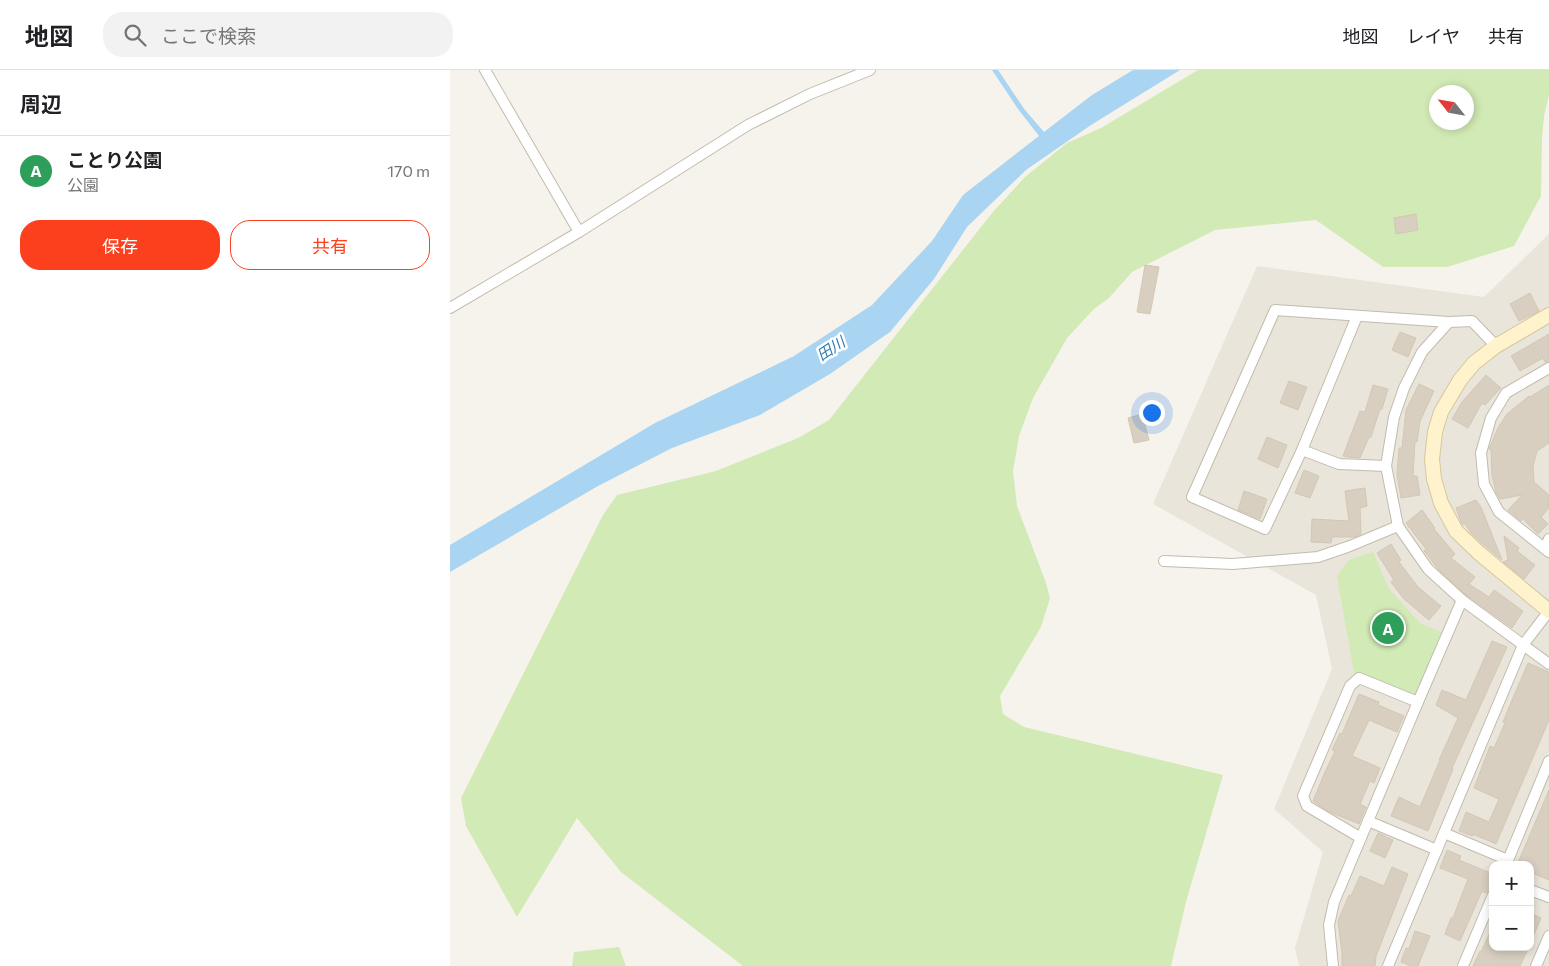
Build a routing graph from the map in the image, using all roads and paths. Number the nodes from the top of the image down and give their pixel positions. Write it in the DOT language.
graph roads {
  1 [pos="485,70"];
  2 [pos="870,70"];
  3 [pos="579,232"];
  4 [pos="450,308"];
  5 [pos="1549,315"];
  6 [pos="1357,316"];
  7 [pos="1449,322"];
  8 [pos="1496,346"];
  9 [pos="1549,368"];
  10 [pos="1302,450"];
  11 [pos="1386,466"];
  12 [pos="1398,526"];
  13 [pos="1548,546"];
  14 [pos="1164,561"];
  15 [pos="1462,600"];
  16 [pos="1549,611"];
  17 [pos="1523,645"];
  18 [pos="1549,664"];
  19 [pos="1418,702"];
  20 [pos="1549,761"];
  21 [pos="1368,821"];
  22 [pos="1444,833"];
  23 [pos="1361,838"];
  24 [pos="1437,850"];
  25 [pos="1505,861"];
  26 [pos="1507,861"];
  27 [pos="1534,891"];
  28 [pos="1549,897"];
  29 [pos="1489,905"];
  30 [pos="1549,936"];
  31 [pos="1333,966"];
  32 [pos="1388,966"];
  33 [pos="1463,966"];
  34 [pos="1536,966"];
  1 -- 3 [label="street"];
  2 -- 3 [label="street"];
  3 -- 4 [label="street"];
  5 -- 8 [label="street"];
  6 -- 7 [label="street"];
  6 -- 10 [label="street"];
  6 -- 10 [label="street"];
  7 -- 8 [label="street"];
  7 -- 11 [label="street"];
  8 -- 16 [label="street"];
  9 -- 13 [label="street"];
  10 -- 11 [label="street"];
  11 -- 12 [label="street"];
  12 -- 14 [label="street"];
  12 -- 15 [label="street"];
  15 -- 17 [label="street"];
  15 -- 19 [label="street"];
  16 -- 17 [label="street"];
  17 -- 18 [label="street"];
  17 -- 22 [label="street"];
  19 -- 21 [label="street"];
  19 -- 23 [label="street"];
  20 -- 26 [label="street"];
  21 -- 23 [label="street"];
  21 -- 24 [label="street"];
  22 -- 24 [label="street"];
  22 -- 25 [label="street"];
  23 -- 31 [label="street"];
  24 -- 32 [label="street"];
  27 -- 28 [label="street"];
  29 -- 33 [label="street"];
  30 -- 34 [label="street"];
}
